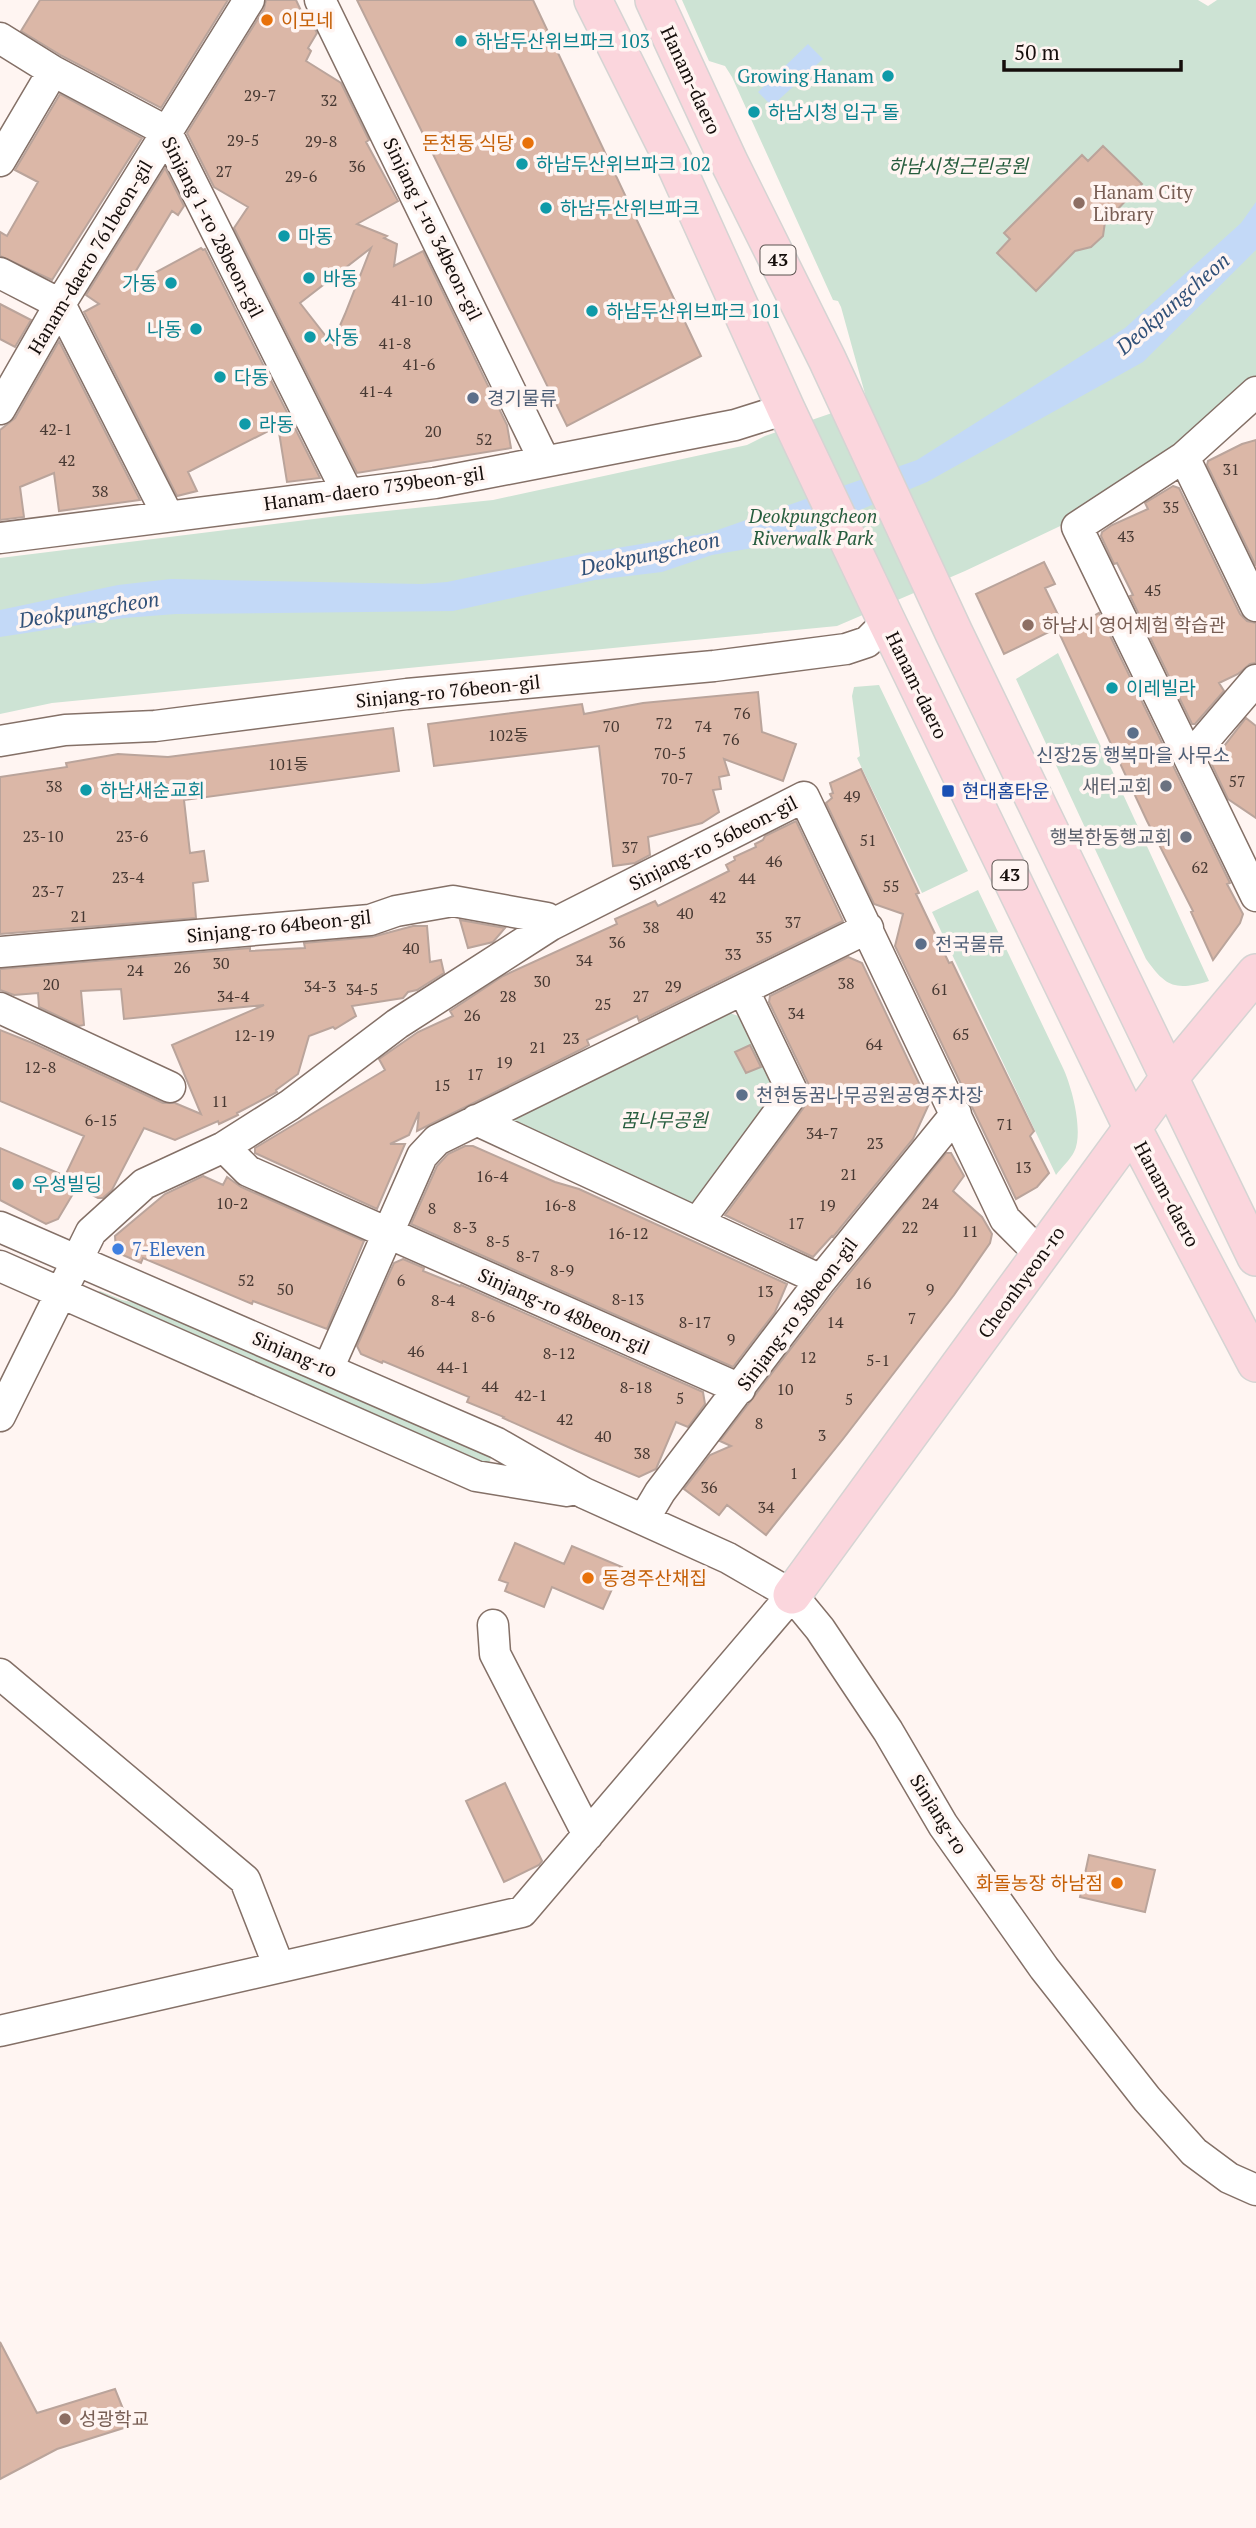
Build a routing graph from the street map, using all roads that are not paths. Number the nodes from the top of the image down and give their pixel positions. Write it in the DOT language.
graph roads {
  1 [pos="249,0"];
  2 [pos="320,0"];
  3 [pos="593,0"];
  4 [pos="654,0"];
  5 [pos="0,38"];
  6 [pos="53,71"];
  7 [pos="166,131"];
  8 [pos="0,161"];
  9 [pos="0,273"];
  10 [pos="60,304"];
  11 [pos="1256,392"];
  12 [pos="0,409"];
  13 [pos="790,416"];
  14 [pos="1184,457"];
  15 [pos="544,460"];
  16 [pos="347,492"];
  17 [pos="168,516"];
  18 [pos="0,538"];
  19 [pos="1256,606"];
  20 [pos="883,614"];
  21 [pos="1256,680"];
  22 [pos="0,741"];
  23 [pos="1190,757"];
  24 [pos="1256,896"];
  25 [pos="551,925"];
  26 [pos="868,928"];
  27 [pos="0,952"];
  28 [pos="1256,974"];
  29 [pos="744,991"];
  30 [pos="0,1009"];
  31 [pos="1170,1078"];
  32 [pos="170,1087"];
  33 [pos="957,1114"];
  34 [pos="475,1120"];
  35 [pos="1133,1129"];
  36 [pos="223,1147"];
  37 [pos="698,1222"];
  38 [pos="0,1227"];
  39 [pos="388,1233"];
  40 [pos="1040,1254"];
  41 [pos="1256,1257"];
  42 [pos="77,1260"];
  43 [pos="0,1266"];
  44 [pos="821,1280"];
  45 [pos="63,1293"];
  46 [pos="1256,1363"];
  47 [pos="328,1369"];
  48 [pos="740,1389"];
  49 [pos="0,1416"];
  50 [pos="584,1493"];
  51 [pos="644,1519"];
  52 [pos="792,1595"];
  53 [pos="493,1625"];
  54 [pos="0,1674"];
  55 [pos="588,1835"];
  56 [pos="279,1967"];
  57 [pos="0,2031"];
  58 [pos="1256,2190"];
  1 -- 7 [label="street, Hanam-daero 761beon-gil"];
  2 -- 15 [label="street, Sinjang 1-ro 34beon-gil"];
  3 -- 13 [label="main road, Hanam-daero / 43"];
  4 -- 31 [label="main road, Hanam-daero / 43"];
  5 -- 6 [label="street, Sinjang 1-ro 28beon-gil"];
  6 -- 7 [label="street, Sinjang 1-ro 28beon-gil"];
  6 -- 8 [label="street"];
  7 -- 10 [label="street, Hanam-daero 761beon-gil"];
  7 -- 16 [label="street, Sinjang 1-ro 28beon-gil"];
  9 -- 10 [label="street"];
  10 -- 12 [label="street, Hanam-daero 761beon-gil"];
  10 -- 17 [label="street"];
  11 -- 14 [label="street"];
  13 -- 15 [label="street, Hanam-daero 739beon-gil"];
  13 -- 20 [label="main road, Hanam-daero / 43"];
  14 -- 19 [label="street"];
  14 -- 23 [label="street"];
  15 -- 16 [label="street, Hanam-daero 739beon-gil"];
  16 -- 17 [label="street, Hanam-daero 739beon-gil"];
  17 -- 18 [label="street, Hanam-daero 739beon-gil"];
  20 -- 22 [label="street, Sinjang-ro 76beon-gil"];
  20 -- 35 [label="main road, Hanam-daero / 43"];
  21 -- 23 [label="street"];
  23 -- 24 [label="street"];
  25 -- 26 [label="street, Sinjang-ro 56beon-gil"];
  25 -- 27 [label="street, Sinjang-ro 64beon-gil"];
  25 -- 36 [label="street, Sinjang-ro 56beon-gil"];
  26 -- 29 [label="street"];
  26 -- 33 [label="street, Sinjang-ro 56beon-gil"];
  28 -- 31 [label="main road, Cheonhyeon-ro"];
  29 -- 34 [label="street"];
  29 -- 37 [label="street"];
  30 -- 32 [label="street"];
  31 -- 35 [label="main road, Cheonhyeon-ro"];
  31 -- 41 [label="main road, Hanam-daero / 43"];
  33 -- 40 [label="street, Sinjang-ro 56beon-gil"];
  33 -- 44 [label="street, Sinjang-ro 38beon-gil"];
  34 -- 37 [label="street"];
  34 -- 39 [label="street"];
  35 -- 40 [label="main road, Cheonhyeon-ro"];
  35 -- 46 [label="main road, Hanam-daero / 43"];
  36 -- 39 [label="street"];
  36 -- 42 [label="street, Sinjang-ro 56beon-gil"];
  37 -- 44 [label="street"];
  38 -- 42 [label="street, Sinjang-ro"];
  39 -- 47 [label="street"];
  39 -- 48 [label="street, Sinjang-ro 48beon-gil"];
  40 -- 52 [label="main road, Cheonhyeon-ro"];
  42 -- 45 [label="street, Sinjang-ro 56beon-gil"];
  42 -- 47 [label="street, Sinjang-ro"];
  43 -- 45 [label="street, Sinjang-ro"];
  44 -- 48 [label="street, Sinjang-ro 38beon-gil"];
  45 -- 49 [label="street, Sinjang-ro 56beon-gil"];
  45 -- 50 [label="street, Sinjang-ro"];
  47 -- 50 [label="street, Sinjang-ro"];
  48 -- 51 [label="street, Sinjang-ro 38beon-gil"];
  50 -- 51 [label="street, Sinjang-ro"];
  51 -- 52 [label="street, Sinjang-ro"];
  52 -- 55 [label="street"];
  52 -- 58 [label="street, Sinjang-ro"];
  53 -- 55 [label="street"];
  54 -- 56 [label="street"];
  55 -- 56 [label="street"];
  56 -- 57 [label="street"];
}
